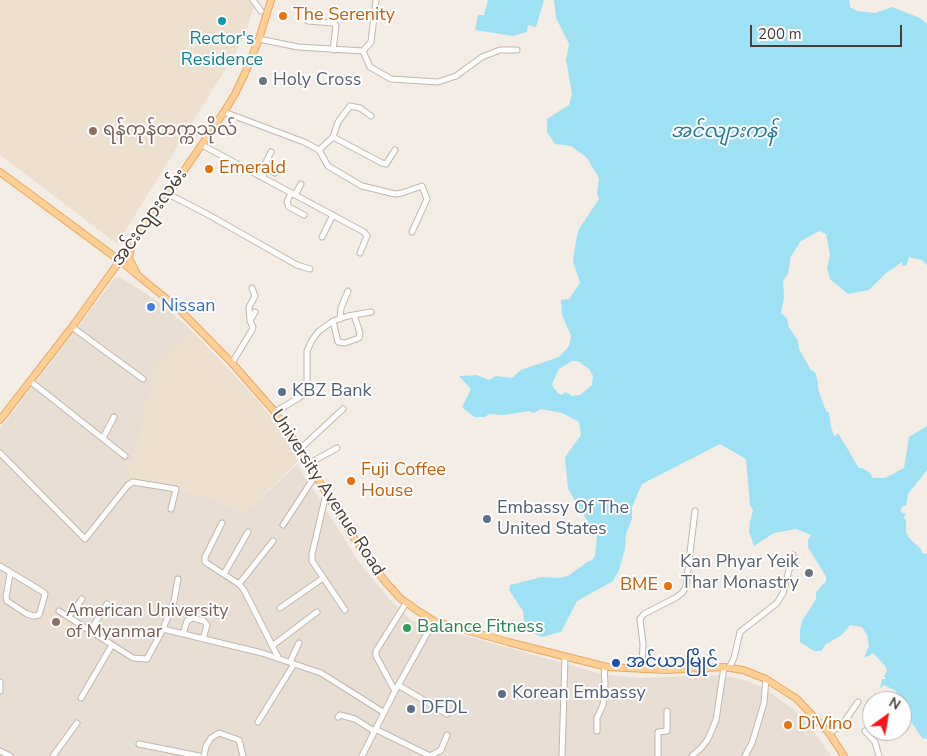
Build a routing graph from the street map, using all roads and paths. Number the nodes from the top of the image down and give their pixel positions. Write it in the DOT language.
graph roads {
  1 [pos="253,0"];
  2 [pos="271,0"];
  3 [pos="376,0"];
  4 [pos="261,11"];
  5 [pos="308,21"];
  6 [pos="259,38"];
  7 [pos="333,50"];
  8 [pos="516,50"];
  9 [pos="363,51"];
  10 [pos="224,112"];
  11 [pos="370,116"];
  12 [pos="333,137"];
  13 [pos="202,145"];
  14 [pos="319,150"];
  15 [pos="395,150"];
  16 [pos="272,152"];
  17 [pos="0,172"];
  18 [pos="275,172"];
  19 [pos="260,176"];
  20 [pos="301,184"];
  21 [pos="168,194"];
  22 [pos="293,194"];
  23 [pos="304,215"];
  24 [pos="333,215"];
  25 [pos="412,232"];
  26 [pos="322,237"];
  27 [pos="132,243"];
  28 [pos="360,253"];
  29 [pos="119,260"];
  30 [pos="310,269"];
  31 [pos="138,275"];
  32 [pos="252,288"];
  33 [pos="348,290"];
  34 [pos="254,312"];
  35 [pos="371,312"];
  36 [pos="354,315"];
  37 [pos="340,319"];
  38 [pos="250,321"];
  39 [pos="333,321"];
  40 [pos="72,327"];
  41 [pos="232,363"];
  42 [pos="143,379"];
  43 [pos="30,382"];
  44 [pos="343,409"];
  45 [pos="274,412"];
  46 [pos="114,417"];
  47 [pos="0,420"];
  48 [pos="102,438"];
  49 [pos="337,448"];
  50 [pos="300,449"];
  51 [pos="0,454"];
  52 [pos="124,456"];
  53 [pos="308,464"];
  54 [pos="315,476"];
  55 [pos="326,494"];
  56 [pos="171,509"];
  57 [pos="695,511"];
  58 [pos="222,523"];
  59 [pos="283,526"];
  60 [pos="248,532"];
  61 [pos="273,541"];
  62 [pos="793,555"];
  63 [pos="0,566"];
  64 [pos="10,574"];
  65 [pos="224,574"];
  66 [pos="323,578"];
  67 [pos="178,579"];
  68 [pos="239,584"];
  69 [pos="82,599"];
  70 [pos="406,603"];
  71 [pos="107,604"];
  72 [pos="280,608"];
  73 [pos="345,610"];
  74 [pos="59,611"];
  75 [pos="317,612"];
  76 [pos="68,617"];
  77 [pos="434,621"];
  78 [pos="163,629"];
  79 [pos="90,631"];
  80 [pos="183,634"];
  81 [pos="203,639"];
  82 [pos="299,643"];
  83 [pos="112,645"];
  84 [pos="272,646"];
  85 [pos="278,657"];
  86 [pos="565,657"];
  87 [pos="292,663"];
  88 [pos="604,666"];
  89 [pos="727,668"];
  90 [pos="642,669"];
  91 [pos="766,679"];
  92 [pos="0,682"];
  93 [pos="398,685"];
  94 [pos="0,691"];
  95 [pos="395,691"];
  96 [pos="81,698"];
  97 [pos="858,702"];
  98 [pos="667,711"];
  99 [pos="383,712"];
  100 [pos="447,714"];
  101 [pos="338,717"];
  102 [pos="258,722"];
  103 [pos="77,723"];
  104 [pos="374,730"];
  105 [pos="597,731"];
  106 [pos="829,733"];
  107 [pos="447,735"];
  108 [pos="874,741"];
  109 [pos="139,744"];
  110 [pos="0,751"];
  111 [pos="10,756"];
  112 [pos="53,756"];
  113 [pos="199,756"];
  114 [pos="204,756"];
  115 [pos="243,756"];
  116 [pos="362,756"];
  117 [pos="562,756"];
  118 [pos="658,756"];
  119 [pos="692,756"];
  120 [pos="745,756"];
  121 [pos="844,756"];
  122 [pos="879,756"];
  1 -- 4 [label="street"];
  2 -- 6 [label="main road, အင်းလျားလမ်း"];
  3 -- 9 [label="street"];
  5 -- 7 [label="street"];
  6 -- 7 [label="street"];
  6 -- 10 [label="main road, အင်းလျားလမ်း"];
  7 -- 9 [label="street"];
  8 -- 9 [label="street"];
  10 -- 13 [label="main road, အင်းလျားလမ်း"];
  10 -- 14 [label="street"];
  11 -- 12 [label="street"];
  12 -- 14 [label="street"];
  12 -- 15 [label="street"];
  13 -- 19 [label="street"];
  13 -- 21 [label="main road, အင်းလျားလမ်း"];
  14 -- 25 [label="street"];
  16 -- 19 [label="street"];
  17 -- 29 [label="main road, University Avenue Road"];
  18 -- 19 [label="street"];
  19 -- 22 [label="street"];
  20 -- 22 [label="street"];
  21 -- 27 [label="main road, အင်းလျားလမ်း"];
  21 -- 30 [label="street"];
  22 -- 23 [label="street"];
  22 -- 24 [label="street"];
  24 -- 26 [label="street"];
  24 -- 28 [label="street"];
  27 -- 29 [label="main road, အင်းလျားလမ်း"];
  27 -- 31 [label="main road"];
  29 -- 31 [label="main road, University Avenue Road"];
  29 -- 40 [label="main road, အင်းလျားလမ်း"];
  31 -- 41 [label="main road, University Avenue Road"];
  32 -- 38 [label="street"];
  33 -- 37 [label="street"];
  34 -- 38 [label="street"];
  35 -- 36 [label="street"];
  36 -- 37 [label="street"];
  36 -- 39 [label="street"];
  37 -- 39 [label="street"];
  38 -- 41 [label="street"];
  39 -- 45 [label="street"];
  40 -- 42 [label="street"];
  40 -- 43 [label="main road, အင်းလျားလမ်း"];
  41 -- 45 [label="main road, University Avenue Road"];
  43 -- 47 [label="main road, အင်းလျားလမ်း"];
  43 -- 48 [label="street"];
  44 -- 50 [label="street"];
  45 -- 50 [label="main road, University Avenue Road"];
  46 -- 48 [label="street"];
  48 -- 52 [label="street"];
  49 -- 53 [label="street"];
  50 -- 53 [label="main road, University Avenue Road"];
  51 -- 56 [label="street"];
  53 -- 54 [label="main road, University Avenue Road"];
  54 -- 55 [label="main road, University Avenue Road"];
  54 -- 59 [label="street"];
  55 -- 66 [label="street"];
  55 -- 70 [label="main road, University Avenue Road"];
  57 -- 90 [label="street"];
  58 -- 65 [label="street"];
  60 -- 65 [label="street"];
  61 -- 68 [label="street"];
  62 -- 89 [label="street"];
  63 -- 64 [label="street"];
  64 -- 64 [label="street"];
  65 -- 68 [label="street"];
  66 -- 72 [label="street"];
  66 -- 73 [label="street"];
  67 -- 78 [label="street"];
  68 -- 84 [label="street"];
  69 -- 76 [label="street"];
  70 -- 77 [label="main road, University Avenue Road"];
  70 -- 95 [label="street"];
  71 -- 79 [label="street"];
  74 -- 76 [label="street"];
  75 -- 84 [label="street"];
  76 -- 79 [label="street"];
  77 -- 86 [label="main road, University Avenue Road"];
  77 -- 93 [label="street"];
  78 -- 80 [label="street"];
  78 -- 83 [label="street"];
  79 -- 83 [label="street"];
  80 -- 81 [label="street"];
  80 -- 81 [label="street"];
  81 -- 85 [label="street"];
  82 -- 87 [label="street"];
  83 -- 96 [label="street"];
  84 -- 85 [label="street"];
  85 -- 87 [label="street"];
  86 -- 88 [label="main road, University Avenue Road"];
  86 -- 117 [label="street"];
  87 -- 99 [label="street"];
  87 -- 102 [label="street"];
  88 -- 90 [label="main road, University Avenue Road"];
  88 -- 105 [label="street"];
  89 -- 90 [label="main road, University Avenue Road"];
  89 -- 91 [label="main road, University Avenue Road"];
  89 -- 119 [label="street"];
  91 -- 106 [label="main road, University Avenue Road"];
  91 -- 120 [label="street"];
  92 -- 94 [label="street"];
  93 -- 95 [label="street"];
  93 -- 100 [label="street"];
  95 -- 99 [label="street"];
  97 -- 106 [label="street"];
  98 -- 118 [label="street"];
  99 -- 104 [label="street"];
  101 -- 104 [label="street"];
  103 -- 112 [label="street"];
  104 -- 107 [label="street"];
  104 -- 116 [label="street"];
  106 -- 121 [label="main road, University Avenue Road"];
  108 -- 122 [label="street"];
  109 -- 113 [label="street"];
  110 -- 111 [label="street"];
  114 -- 115 [label="street"];
}
